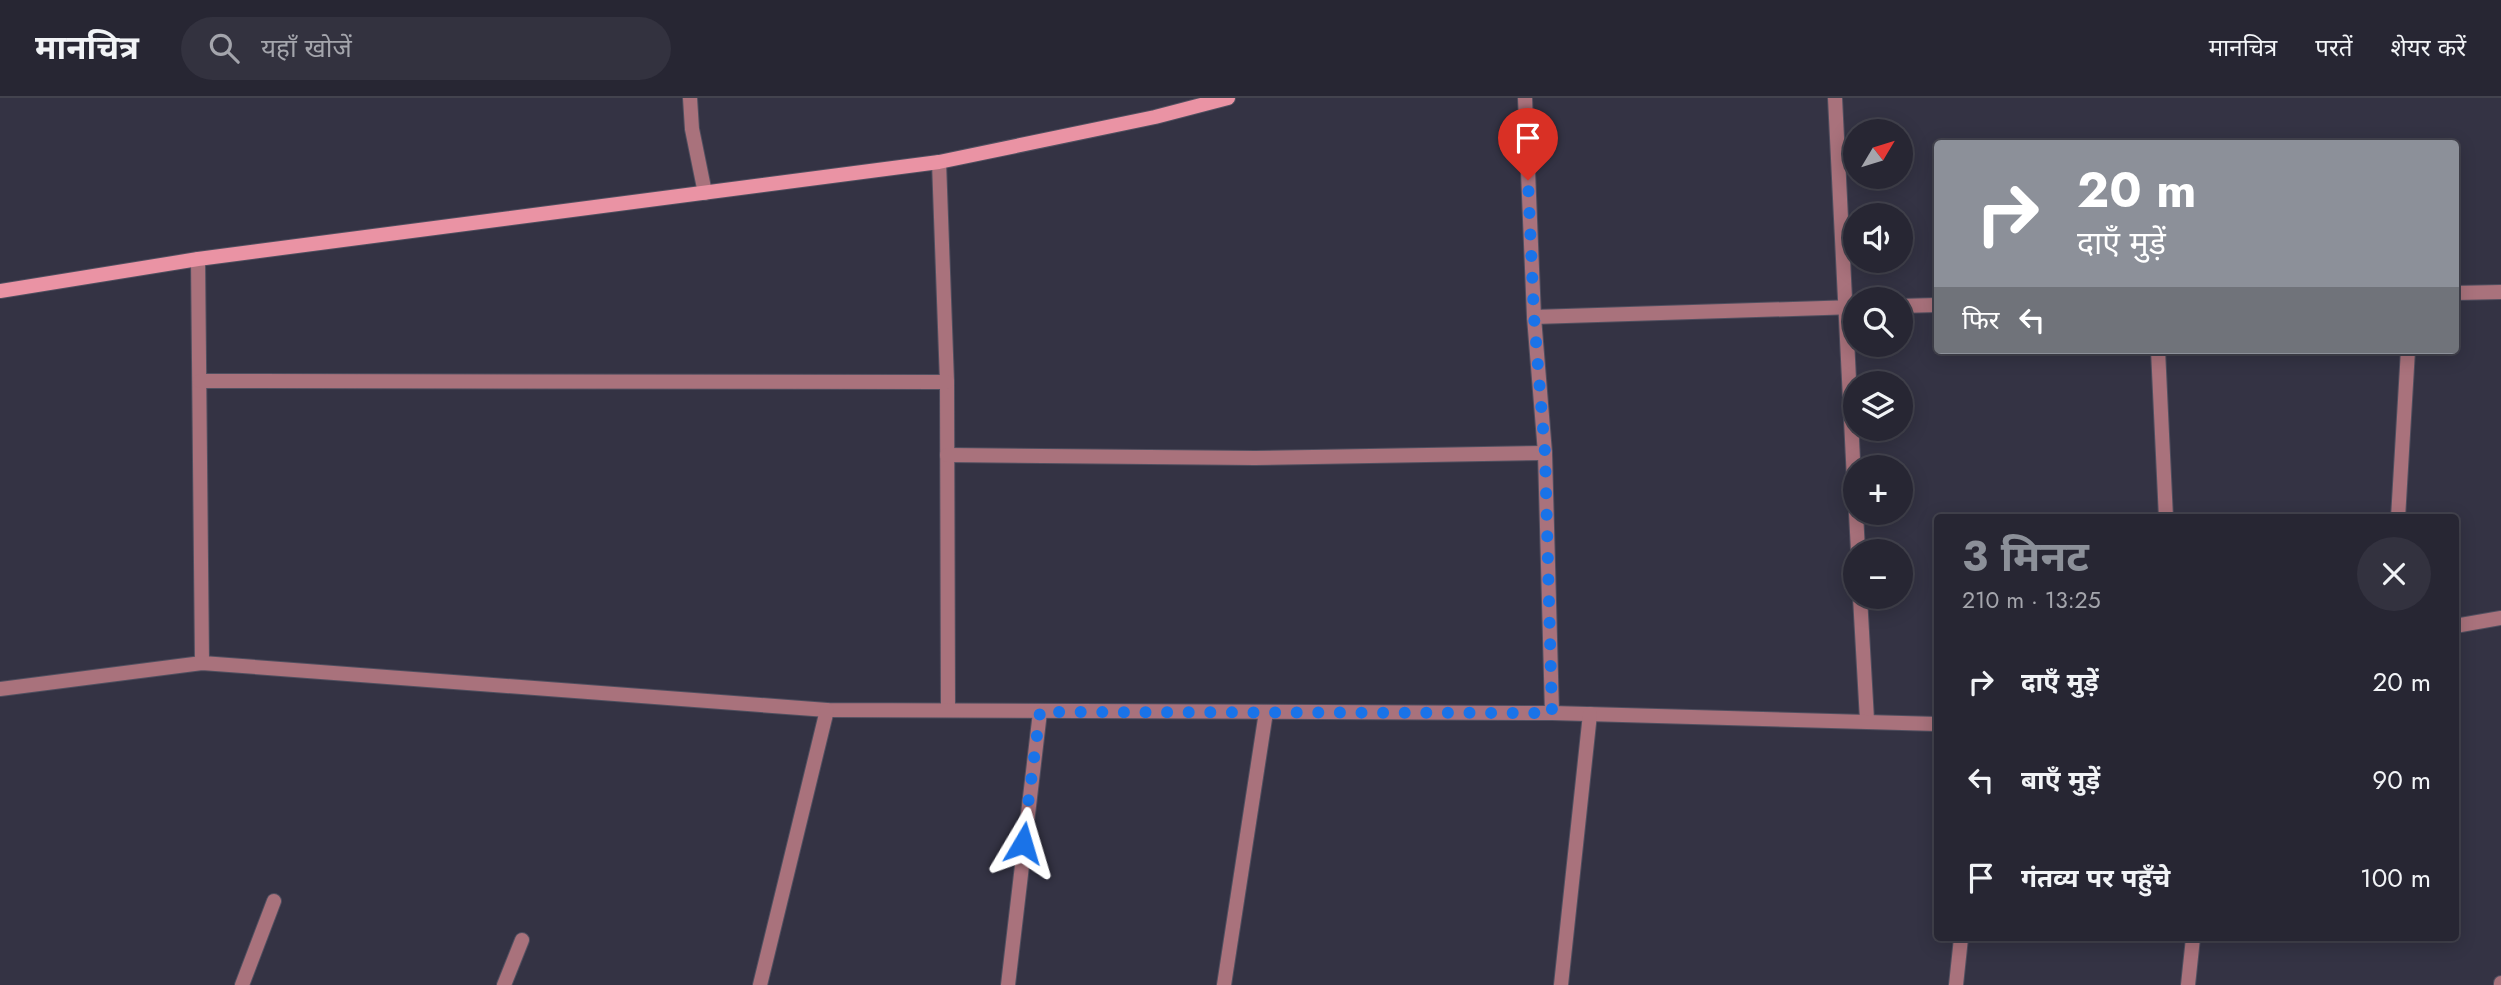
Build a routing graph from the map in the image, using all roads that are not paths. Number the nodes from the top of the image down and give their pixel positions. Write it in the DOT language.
graph roads {
  1 [pos="690,98"];
  2 [pos="1228,98"];
  3 [pos="1525,98"];
  4 [pos="1835,98"];
  5 [pos="939,162"];
  6 [pos="705,193"];
  7 [pos="198,259"];
  8 [pos="1849,287"];
  9 [pos="0,291"];
  10 [pos="2501,292"];
  11 [pos="2459,293"];
  12 [pos="1934,305"];
  13 [pos="1913,306"];
  14 [pos="1843,307"];
  15 [pos="1534,317"];
  16 [pos="2158,354"];
  17 [pos="2408,354"];
  18 [pos="1851,357"];
  19 [pos="200,381"];
  20 [pos="947,382"];
  21 [pos="1545,453"];
  22 [pos="947,455"];
  23 [pos="1854,455"];
  24 [pos="2166,514"];
  25 [pos="2398,514"];
  26 [pos="1861,609"];
  27 [pos="2501,618"];
  28 [pos="2459,625"];
  29 [pos="202,663"];
  30 [pos="0,689"];
  31 [pos="827,710"];
  32 [pos="948,710"];
  33 [pos="1040,712"];
  34 [pos="1266,712"];
  35 [pos="1552,713"];
  36 [pos="1590,714"];
  37 [pos="1867,720"];
  38 [pos="1934,724"];
  39 [pos="274,901"];
  40 [pos="522,940"];
  41 [pos="1961,941"];
  42 [pos="2193,941"];
  43 [pos="242,985"];
  44 [pos="505,985"];
  45 [pos="760,985"];
  46 [pos="1008,985"];
  47 [pos="1224,985"];
  48 [pos="1561,985"];
  49 [pos="1956,985"];
  50 [pos="2189,985"];
  1 -- 6 [label="street"];
  2 -- 5 [label="street"];
  3 -- 15 [label="street"];
  4 -- 8 [label="street"];
  5 -- 6 [label="street"];
  5 -- 20 [label="street"];
  6 -- 7 [label="street"];
  7 -- 9 [label="street"];
  7 -- 19 [label="street"];
  10 -- 11 [label="street"];
  12 -- 13 [label="street"];
  14 -- 15 [label="street"];
  15 -- 21 [label="street"];
  16 -- 24 [label="street"];
  17 -- 25 [label="street"];
  18 -- 23 [label="street"];
  19 -- 20 [label="street"];
  19 -- 29 [label="street"];
  20 -- 22 [label="street"];
  21 -- 22 [label="street"];
  21 -- 35 [label="street"];
  22 -- 32 [label="street"];
  26 -- 37 [label="street"];
  27 -- 28 [label="street"];
  29 -- 30 [label="street"];
  29 -- 31 [label="street"];
  31 -- 32 [label="street"];
  31 -- 45 [label="street"];
  32 -- 33 [label="street"];
  33 -- 34 [label="street"];
  33 -- 46 [label="street"];
  34 -- 35 [label="street"];
  34 -- 47 [label="street"];
  35 -- 36 [label="street"];
  36 -- 37 [label="street"];
  36 -- 48 [label="street"];
  37 -- 38 [label="street"];
  39 -- 43 [label="street"];
  40 -- 44 [label="street"];
  41 -- 49 [label="street"];
  42 -- 50 [label="street"];
}
